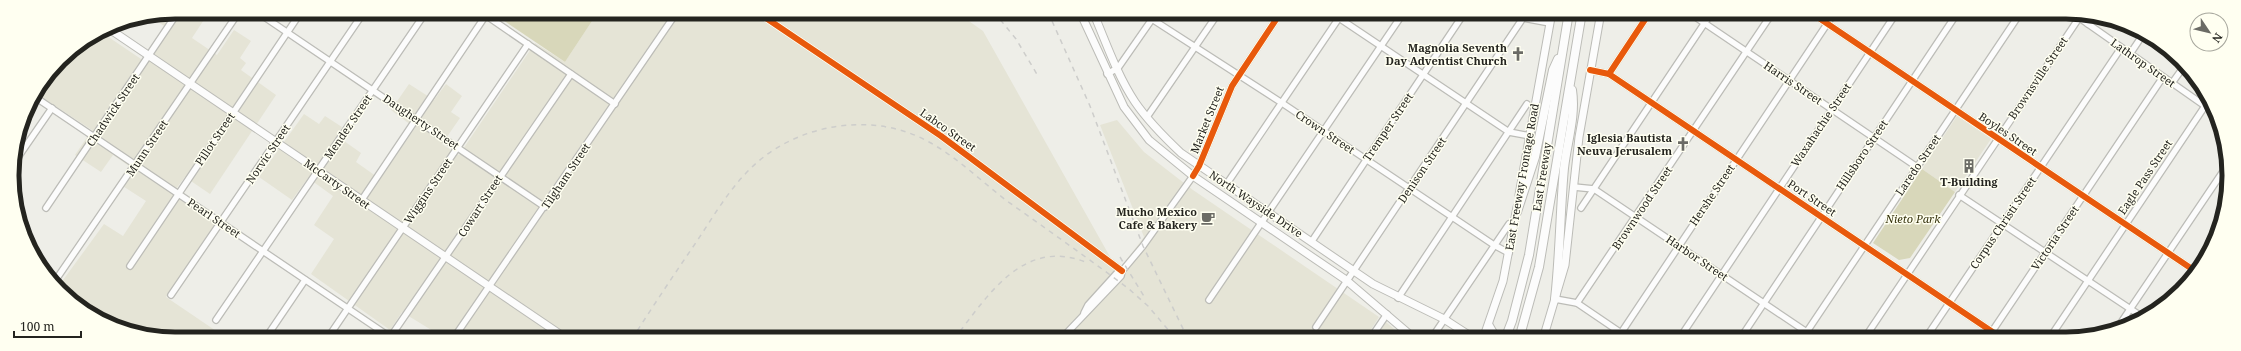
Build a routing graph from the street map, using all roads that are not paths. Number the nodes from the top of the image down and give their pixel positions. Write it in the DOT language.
graph roads {
  1 [pos="173,19"];
  2 [pos="234,19"];
  3 [pos="267,19"];
  4 [pos="297,19"];
  5 [pos="359,19"];
  6 [pos="421,19"];
  7 [pos="481,19"];
  8 [pos="491,19"];
  9 [pos="672,19"];
  10 [pos="767,19"];
  11 [pos="1083,19"];
  12 [pos="1096,19"];
  13 [pos="1214,19"];
  14 [pos="1276,19"];
  15 [pos="1338,19"];
  16 [pos="1340,19"];
  17 [pos="1399,19"];
  18 [pos="1460,19"];
  19 [pos="1522,19"];
  20 [pos="1538,19"];
  21 [pos="1551,19"];
  22 [pos="1568,19"];
  23 [pos="1581,19"];
  24 [pos="1585,19"];
  25 [pos="1600,19"];
  26 [pos="1645,19"];
  27 [pos="1698,19"];
  28 [pos="1708,19"];
  29 [pos="1769,19"];
  30 [pos="1820,19"];
  31 [pos="1830,19"];
  32 [pos="1892,19"];
  33 [pos="1953,19"];
  34 [pos="2016,19"];
  35 [pos="2078,19"];
  36 [pos="1152,20"];
  37 [pos="2081,20"];
  38 [pos="2090,21"];
  39 [pos="1550,23"];
  40 [pos="1705,24"];
  41 [pos="1827,24"];
  42 [pos="2088,24"];
  43 [pos="1580,29"];
  44 [pos="114,32"];
  45 [pos="287,33"];
  46 [pos="2141,38"];
  47 [pos="528,44"];
  48 [pos="1196,47"];
  49 [pos="1381,47"];
  50 [pos="2121,48"];
  51 [pos="1563,49"];
  52 [pos="1747,52"];
  53 [pos="1870,52"];
  54 [pos="2130,54"];
  55 [pos="149,56"];
  56 [pos="330,61"];
  57 [pos="1118,68"];
  58 [pos="1590,70"];
  59 [pos="2181,70"];
  60 [pos="571,74"];
  61 [pos="1108,74"];
  62 [pos="1609,74"];
  63 [pos="1239,75"];
  64 [pos="1423,75"];
  65 [pos="2163,77"];
  66 [pos="1789,80"];
  67 [pos="1912,81"];
  68 [pos="2172,83"];
  69 [pos="191,84"];
  70 [pos="1571,84"];
  71 [pos="372,90"];
  72 [pos="39,99"];
  73 [pos="1282,103"];
  74 [pos="1651,103"];
  75 [pos="615,104"];
  76 [pos="1466,104"];
  77 [pos="1527,104"];
  78 [pos="2205,106"];
  79 [pos="52,108"];
  80 [pos="1832,109"];
  81 [pos="1955,110"];
  82 [pos="233,113"];
  83 [pos="1146,117"];
  84 [pos="415,118"];
  85 [pos="1324,131"];
  86 [pos="1694,131"];
  87 [pos="1509,132"];
  88 [pos="1530,136"];
  89 [pos="94,137"];
  90 [pos="1874,138"];
  91 [pos="1997,138"];
  92 [pos="275,142"];
  93 [pos="458,147"];
  94 [pos="20,154"];
  95 [pos="1366,160"];
  96 [pos="1736,160"];
  97 [pos="135,165"];
  98 [pos="1199,166"];
  99 [pos="1917,167"];
  100 [pos="2040,168"];
  101 [pos="319,170"];
  102 [pos="2222,173"];
  103 [pos="500,176"];
  104 [pos="1193,176"];
  105 [pos="1226,185"];
  106 [pos="1574,187"];
  107 [pos="1594,188"];
  108 [pos="1779,188"];
  109 [pos="1409,189"];
  110 [pos="178,193"];
  111 [pos="1959,195"];
  112 [pos="2083,196"];
  113 [pos="361,201"];
  114 [pos="544,206"];
  115 [pos="46,208"];
  116 [pos="1581,208"];
  117 [pos="1516,212"];
  118 [pos="1268,213"];
  119 [pos="1452,217"];
  120 [pos="1636,217"];
  121 [pos="1822,217"];
  122 [pos="221,222"];
  123 [pos="1260,223"];
  124 [pos="2003,223"];
  125 [pos="1509,224"];
  126 [pos="2125,224"];
  127 [pos="403,229"];
  128 [pos="1312,241"];
  129 [pos="1494,245"];
  130 [pos="1679,246"];
  131 [pos="1864,246"];
  132 [pos="263,251"];
  133 [pos="2045,252"];
  134 [pos="1509,253"];
  135 [pos="2168,253"];
  136 [pos="446,258"];
  137 [pos="130,266"];
  138 [pos="2192,269"];
  139 [pos="1353,270"];
  140 [pos="1122,271"];
  141 [pos="1906,274"];
  142 [pos="1721,275"];
  143 [pos="57,278"];
  144 [pos="305,280"];
  145 [pos="1346,280"];
  146 [pos="2087,280"];
  147 [pos="490,287"];
  148 [pos="171,295"];
  149 [pos="1398,298"];
  150 [pos="1555,299"];
  151 [pos="1208,300"];
  152 [pos="1577,303"];
  153 [pos="1764,303"];
  154 [pos="1949,303"];
  155 [pos="348,309"];
  156 [pos="2131,309"];
  157 [pos="1387,314"];
  158 [pos="2138,314"];
  159 [pos="1444,319"];
  160 [pos="216,320"];
  161 [pos="2122,321"];
  162 [pos="1488,325"];
  163 [pos="1456,326"];
  164 [pos="1316,327"];
  165 [pos="1992,331"];
  166 [pos="270,332"];
  167 [pos="333,332"];
  168 [pos="382,332"];
  169 [pos="395,332"];
  170 [pos="458,332"];
  171 [pos="557,332"];
  172 [pos="1067,332"];
  173 [pos="1375,332"];
  174 [pos="1407,332"];
  175 [pos="1436,332"];
  176 [pos="1465,332"];
  177 [pos="1473,332"];
  178 [pos="1478,332"];
  179 [pos="1486,332"];
  180 [pos="1492,332"];
  181 [pos="1508,332"];
  182 [pos="1522,332"];
  183 [pos="1545,332"];
  184 [pos="1621,332"];
  185 [pos="1684,332"];
  186 [pos="1745,332"];
  187 [pos="1806,332"];
  188 [pos="1869,332"];
  189 [pos="1930,332"];
  190 [pos="2054,332"];
  1 -- 55 [label="street, Chadwick Street"];
  2 -- 69 [label="street, Munn Street"];
  3 -- 45 [label="street, Daugherty Street"];
  4 -- 45 [label="street, Pillot Street"];
  5 -- 56 [label="street, Norvic Street"];
  6 -- 71 [label="street, Mendez Street"];
  7 -- 84 [label="street"];
  8 -- 47 [label="street"];
  9 -- 75 [label="street, Tilgham Street"];
  10 -- 140 [label="street, Labco Street"];
  11 -- 61 [label="main road, North Wayside Drive"];
  12 -- 57 [label="main road, North Wayside Drive"];
  13 -- 48 [label="street"];
  14 -- 63 [label="street, Market Street"];
  15 -- 73 [label="street"];
  16 -- 49 [label="street"];
  17 -- 49 [label="street"];
  18 -- 64 [label="street, Tremper Street"];
  19 -- 76 [label="street, Denison Street"];
  20 -- 39 [label="street"];
  21 -- 39 [label="main road, East Freeway Frontage Road"];
  22 -- 51 [label="highway, East Freeway"];
  23 -- 43 [label="highway, East Freeway"];
  24 -- 43 [label="highway"];
  25 -- 58 [label="main road"];
  26 -- 62 [label="street"];
  27 -- 40 [label="street, Harris Street"];
  28 -- 40 [label="street"];
  29 -- 52 [label="street, Brownwood Street"];
  30 -- 41 [label="street, Boyles Street"];
  31 -- 41 [label="street, Hershe Street"];
  32 -- 53 [label="street, Waxahachie Street"];
  33 -- 67 [label="street, Hillsboro Street"];
  34 -- 81 [label="street, Laredo Street"];
  35 -- 91 [label="street, Brownsville Street"];
  36 -- 48 [label="street, Crown Street"];
  36 -- 57 [label="street"];
  37 -- 42 [label="street, Lathrop Street"];
  38 -- 42 [label="street"];
  39 -- 88 [label="main road, East Freeway Frontage Road"];
  40 -- 52 [label="street, Harris Street"];
  40 -- 74 [label="street"];
  41 -- 53 [label="street, Boyles Street"];
  41 -- 66 [label="street, Hershe Street"];
  42 -- 50 [label="street, Lathrop Street"];
  43 -- 70 [label="highway, East Freeway"];
  44 -- 55 [label="main road, McCarty Street"];
  45 -- 56 [label="street, Daugherty Street"];
  45 -- 82 [label="street, Pillot Street"];
  46 -- 54 [label="street"];
  47 -- 60 [label="street"];
  47 -- 93 [label="street, Wiggins Street"];
  48 -- 63 [label="street, Crown Street"];
  48 -- 83 [label="street"];
  49 -- 64 [label="street"];
  49 -- 85 [label="street"];
  50 -- 54 [label="street, Lathrop Street"];
  50 -- 100 [label="street, Corpus Christi Street"];
  51 -- 117 [label="highway"];
  51 -- 181 [label="highway, East Freeway"];
  52 -- 66 [label="street, Harris Street"];
  52 -- 86 [label="street, Brownwood Street"];
  53 -- 67 [label="street, Boyles Street"];
  53 -- 80 [label="street, Waxahachie Street"];
  54 -- 65 [label="street, Lathrop Street"];
  55 -- 69 [label="main road, McCarty Street"];
  55 -- 89 [label="street, Chadwick Street"];
  56 -- 71 [label="street, Daugherty Street"];
  56 -- 92 [label="street, Norvic Street"];
  57 -- 61 [label="street"];
  57 -- 83 [label="main road, North Wayside Drive"];
  58 -- 62 [label="street"];
  58 -- 106 [label="main road"];
  59 -- 68 [label="street"];
  60 -- 75 [label="street"];
  60 -- 103 [label="street, Cowart Street"];
  61 -- 104 [label="main road, North Wayside Drive"];
  62 -- 74 [label="street, Port Street"];
  63 -- 73 [label="street, Crown Street"];
  63 -- 98 [label="street, Market Street"];
  64 -- 76 [label="street"];
  64 -- 95 [label="street, Tremper Street"];
  65 -- 68 [label="street, Lathrop Street"];
  65 -- 112 [label="street, Victoria Street"];
  66 -- 80 [label="street, Harris Street"];
  66 -- 96 [label="street, Hershe Street"];
  67 -- 81 [label="street, Boyles Street"];
  67 -- 90 [label="street, Hillsboro Street"];
  68 -- 78 [label="street, Lathrop Street"];
  69 -- 82 [label="main road, McCarty Street"];
  69 -- 97 [label="street, Munn Street"];
  70 -- 150 [label="highway"];
  70 -- 182 [label="highway, East Freeway"];
  71 -- 84 [label="street, Daugherty Street"];
  71 -- 101 [label="street, Mendez Street"];
  72 -- 79 [label="street, Pearl Street"];
  73 -- 85 [label="street, Crown Street"];
  73 -- 105 [label="street"];
  74 -- 86 [label="street, Port Street"];
  74 -- 107 [label="street"];
  75 -- 114 [label="street, Tilgham Street"];
  76 -- 87 [label="street"];
  76 -- 109 [label="street, Denison Street"];
  77 -- 87 [label="street"];
  78 -- 126 [label="street, Eagle Pass Street"];
  79 -- 89 [label="street, Pearl Street"];
  79 -- 94 [label="street"];
  80 -- 90 [label="street, Harris Street"];
  80 -- 108 [label="street, Waxahachie Street"];
  81 -- 91 [label="street, Boyles Street"];
  81 -- 99 [label="street, Laredo Street"];
  82 -- 92 [label="main road, McCarty Street"];
  82 -- 110 [label="street, Pillot Street"];
  83 -- 98 [label="main road, North Wayside Drive"];
  84 -- 93 [label="street, Daugherty Street"];
  84 -- 113 [label="street"];
  85 -- 95 [label="street, Crown Street"];
  85 -- 118 [label="street"];
  86 -- 96 [label="street, Port Street"];
  86 -- 120 [label="street, Brownwood Street"];
  87 -- 88 [label="street"];
  87 -- 119 [label="street"];
  88 -- 117 [label="main road, East Freeway Frontage Road"];
  89 -- 97 [label="street, Pearl Street"];
  89 -- 115 [label="street, Chadwick Street"];
  90 -- 99 [label="street, Harris Street"];
  90 -- 121 [label="street, Hillsboro Street"];
  91 -- 100 [label="street, Boyles Street"];
  91 -- 111 [label="street, Brownsville Street"];
  92 -- 101 [label="main road, McCarty Street"];
  92 -- 122 [label="street, Norvic Street"];
  93 -- 103 [label="street, Daugherty Street"];
  93 -- 127 [label="street, Wiggins Street"];
  95 -- 109 [label="street, Crown Street"];
  95 -- 128 [label="street, Tremper Street"];
  96 -- 108 [label="street, Port Street"];
  96 -- 130 [label="street, Hershe Street"];
  97 -- 110 [label="street, Pearl Street"];
  97 -- 143 [label="street, Munn Street"];
  98 -- 104 [label="street, Market Street"];
  98 -- 105 [label="main road, North Wayside Drive"];
  99 -- 131 [label="street, Laredo Street"];
  100 -- 112 [label="street, Boyles Street"];
  100 -- 124 [label="street, Corpus Christi Street"];
  101 -- 113 [label="main road, McCarty Street"];
  101 -- 132 [label="street, Mendez Street"];
  102 -- 135 [label="street"];
  103 -- 114 [label="street, Daugherty Street"];
  103 -- 136 [label="street, Cowart Street"];
  104 -- 123 [label="main road, North Wayside Drive"];
  104 -- 140 [label="street, Market Street"];
  105 -- 118 [label="main road, North Wayside Drive"];
  106 -- 107 [label="street"];
  106 -- 150 [label="main road"];
  107 -- 116 [label="street"];
  107 -- 120 [label="street, Harbor Street"];
  108 -- 121 [label="street, Port Street"];
  108 -- 142 [label="street, Waxahachie Street"];
  109 -- 119 [label="street, Crown Street"];
  109 -- 139 [label="street, Denison Street"];
  110 -- 122 [label="street, Pearl Street"];
  110 -- 137 [label="street, Pillot Street"];
  111 -- 124 [label="street"];
  111 -- 141 [label="street, Brownsville Street"];
  112 -- 126 [label="street, Boyles Street"];
  112 -- 133 [label="street, Victoria Street"];
  113 -- 127 [label="main road, McCarty Street"];
  114 -- 147 [label="street, Tilgham Street"];
  117 -- 134 [label="main road, East Freeway Frontage Road"];
  118 -- 123 [label="street"];
  118 -- 128 [label="main road, North Wayside Drive"];
  119 -- 129 [label="street, Crown Street"];
  119 -- 149 [label="street"];
  120 -- 130 [label="street, Harbor Street"];
  120 -- 152 [label="street, Brownwood Street"];
  121 -- 131 [label="street, Port Street"];
  121 -- 153 [label="street, Hillsboro Street"];
  122 -- 132 [label="street, Pearl Street"];
  122 -- 148 [label="street, Norvic Street"];
  123 -- 145 [label="main road, North Wayside Drive"];
  123 -- 151 [label="street"];
  124 -- 133 [label="street"];
  124 -- 154 [label="street, Corpus Christi Street"];
  125 -- 129 [label="street"];
  126 -- 135 [label="street, Boyles Street"];
  126 -- 146 [label="street, Eagle Pass Street"];
  127 -- 136 [label="main road, McCarty Street"];
  127 -- 155 [label="street, Wiggins Street"];
  128 -- 139 [label="main road, North Wayside Drive"];
  129 -- 134 [label="street, Crown Street"];
  129 -- 159 [label="street"];
  130 -- 142 [label="street, Harbor Street"];
  130 -- 184 [label="street, Hershe Street"];
  131 -- 141 [label="street, Port Street"];
  131 -- 187 [label="street, Laredo Street"];
  132 -- 144 [label="street, Pearl Street"];
  132 -- 160 [label="street, Mendez Street"];
  133 -- 146 [label="street"];
  133 -- 165 [label="street, Victoria Street"];
  134 -- 162 [label="main road, East Freeway Frontage Road"];
  135 -- 138 [label="street, Boyles Street"];
  135 -- 156 [label="street"];
  136 -- 147 [label="main road, McCarty Street"];
  136 -- 169 [label="street, Cowart Street"];
  139 -- 145 [label="street, Denison Street"];
  139 -- 149 [label="main road, North Wayside Drive"];
  140 -- 172 [label="street, Market Street"];
  141 -- 154 [label="street, Port Street"];
  141 -- 188 [label="street, Brownsville Street"];
  142 -- 153 [label="street, Harbor Street"];
  142 -- 185 [label="street, Waxahachie Street"];
  144 -- 155 [label="street, Pearl Street"];
  144 -- 166 [label="street"];
  145 -- 157 [label="main road, North Wayside Drive"];
  145 -- 164 [label="street, Denison Street"];
  146 -- 156 [label="street"];
  146 -- 190 [label="street, Eagle Pass Street"];
  147 -- 170 [label="street, Tilgham Street"];
  147 -- 171 [label="main road, McCarty Street"];
  149 -- 159 [label="main road, North Wayside Drive"];
  150 -- 152 [label="street"];
  150 -- 183 [label="main road"];
  152 -- 184 [label="street"];
  153 -- 186 [label="street, Hillsboro Street"];
  153 -- 187 [label="street, Harbor Street"];
  154 -- 165 [label="street, Port Street"];
  154 -- 189 [label="street, Corpus Christi Street"];
  155 -- 167 [label="street, Wiggins Street"];
  155 -- 168 [label="street, Pearl Street"];
  156 -- 158 [label="street"];
  156 -- 161 [label="street"];
  157 -- 173 [label="street"];
  157 -- 174 [label="main road, North Wayside Drive"];
  159 -- 163 [label="main road, North Wayside Drive"];
  159 -- 175 [label="street"];
  162 -- 178 [label="main road"];
  162 -- 179 [label="main road, East Freeway Frontage Road"];
  162 -- 180 [label="main road"];
  163 -- 176 [label="main road, North Wayside Drive"];
  163 -- 177 [label="main road"];
}
